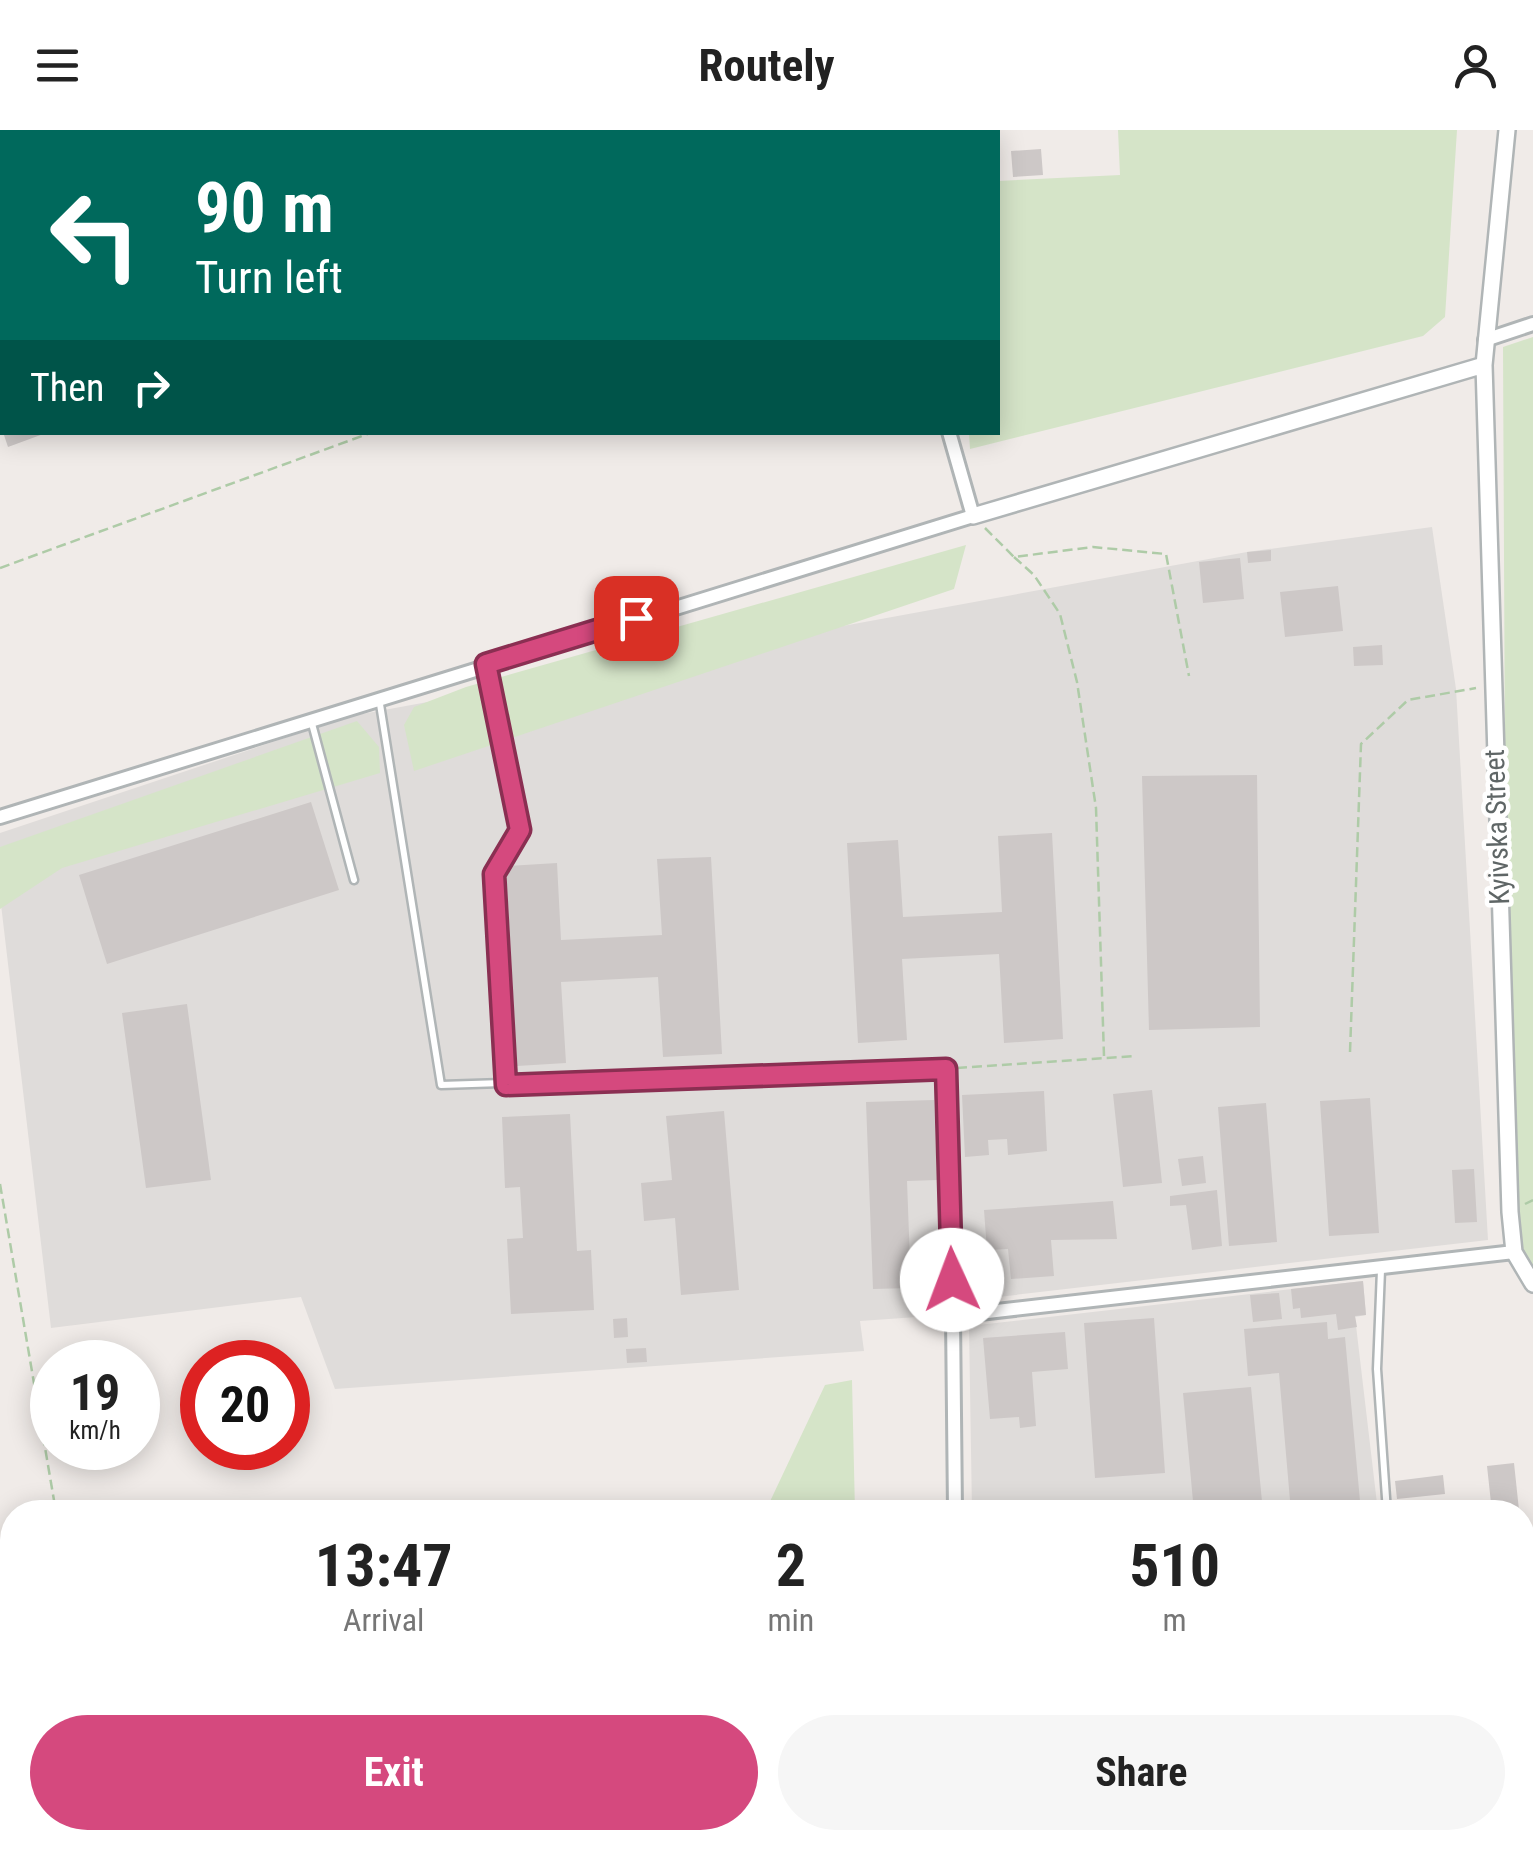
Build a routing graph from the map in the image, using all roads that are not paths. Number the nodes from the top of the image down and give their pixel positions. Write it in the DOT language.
graph roads {
  1 [pos="1507,130"];
  2 [pos="1533,324"];
  3 [pos="1485,340"];
  4 [pos="1484,365"];
  5 [pos="951,435"];
  6 [pos="973,516"];
  7 [pos="486,664"];
  8 [pos="379,697"];
  9 [pos="311,718"];
  10 [pos="0,817"];
  11 [pos="354,880"];
  12 [pos="506,1085"];
  13 [pos="1514,1252"];
  14 [pos="1380,1270"];
  15 [pos="1533,1284"];
  16 [pos="953,1316"];
  17 [pos="955,1500"];
  18 [pos="1386,1500"];
  1 -- 3 [label="street, Kyivska Street"];
  2 -- 3 [label="street"];
  3 -- 4 [label="street, Kyivska Street"];
  4 -- 6 [label="street"];
  4 -- 13 [label="street, Kyivska Street"];
  5 -- 6 [label="street"];
  6 -- 7 [label="street"];
  7 -- 8 [label="street"];
  7 -- 12 [label="lane"];
  8 -- 9 [label="street"];
  8 -- 12 [label="lane"];
  9 -- 10 [label="street"];
  9 -- 11 [label="lane"];
  12 -- 16 [label="lane"];
  13 -- 14 [label="street"];
  13 -- 15 [label="street, Kyivska Street"];
  14 -- 16 [label="street"];
  14 -- 18 [label="lane"];
  16 -- 17 [label="street"];
}
